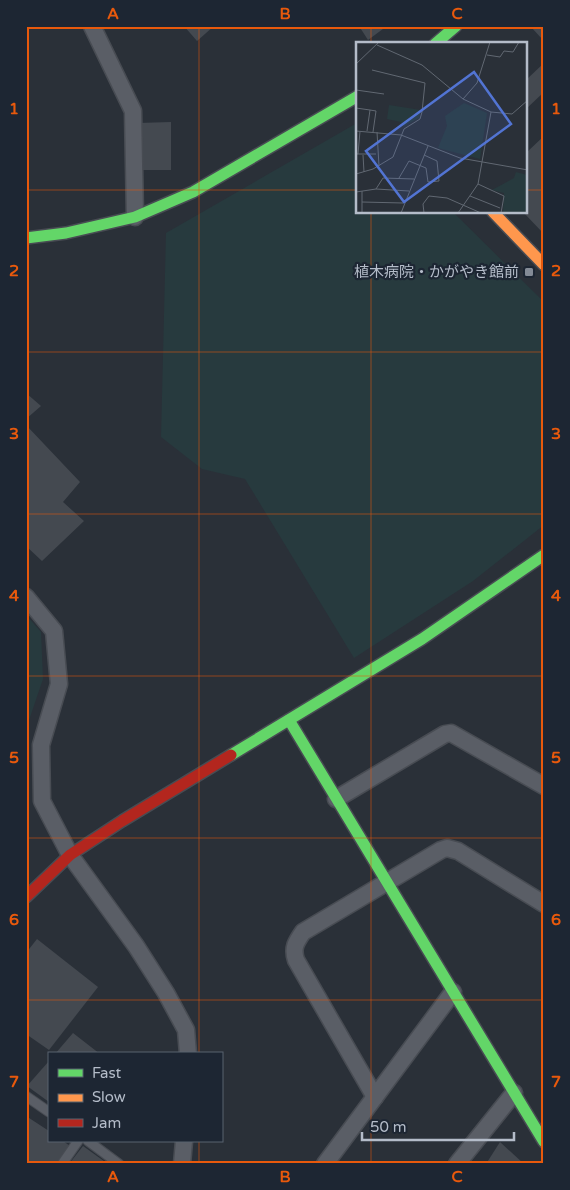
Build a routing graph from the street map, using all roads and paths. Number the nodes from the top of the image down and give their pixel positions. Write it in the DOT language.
graph roads {
  1 [pos="92,26"];
  2 [pos="456,26"];
  3 [pos="438,42"];
  4 [pos="356,97"];
  5 [pos="496,214"];
  6 [pos="135,217"];
  7 [pos="26,238"];
  8 [pos="544,265"];
  9 [pos="544,555"];
  10 [pos="26,597"];
  11 [pos="288,720"];
  12 [pos="544,786"];
  13 [pos="336,799"];
  14 [pos="70,855"];
  15 [pos="387,882"];
  16 [pos="26,897"];
  17 [pos="544,904"];
  18 [pos="453,992"];
  19 [pos="188,1052"];
  20 [pos="514,1093"];
  21 [pos="26,1096"];
  22 [pos="375,1097"];
  23 [pos="48,1111"];
  24 [pos="77,1142"];
  25 [pos="89,1142"];
  26 [pos="184,1142"];
  27 [pos="544,1142"];
  28 [pos="62,1164"];
  29 [pos="119,1164"];
  30 [pos="182,1164"];
  31 [pos="325,1164"];
  32 [pos="457,1164"];
  1 -- 6 [label="street"];
  2 -- 3 [label="street"];
  4 -- 6 [label="street"];
  5 -- 8 [label="street"];
  6 -- 7 [label="street"];
  9 -- 11 [label="street"];
  10 -- 14 [label="street"];
  11 -- 13 [label="street"];
  11 -- 14 [label="street"];
  12 -- 13 [label="street"];
  13 -- 15 [label="street"];
  14 -- 16 [label="street"];
  14 -- 19 [label="street"];
  15 -- 17 [label="street"];
  15 -- 18 [label="street"];
  15 -- 22 [label="street"];
  18 -- 20 [label="street"];
  18 -- 22 [label="street"];
  20 -- 27 [label="street"];
  20 -- 32 [label="street"];
  21 -- 23 [label="lane"];
  22 -- 31 [label="street"];
  24 -- 28 [label="lane"];
  25 -- 29 [label="lane"];
  26 -- 30 [label="street"];
}
